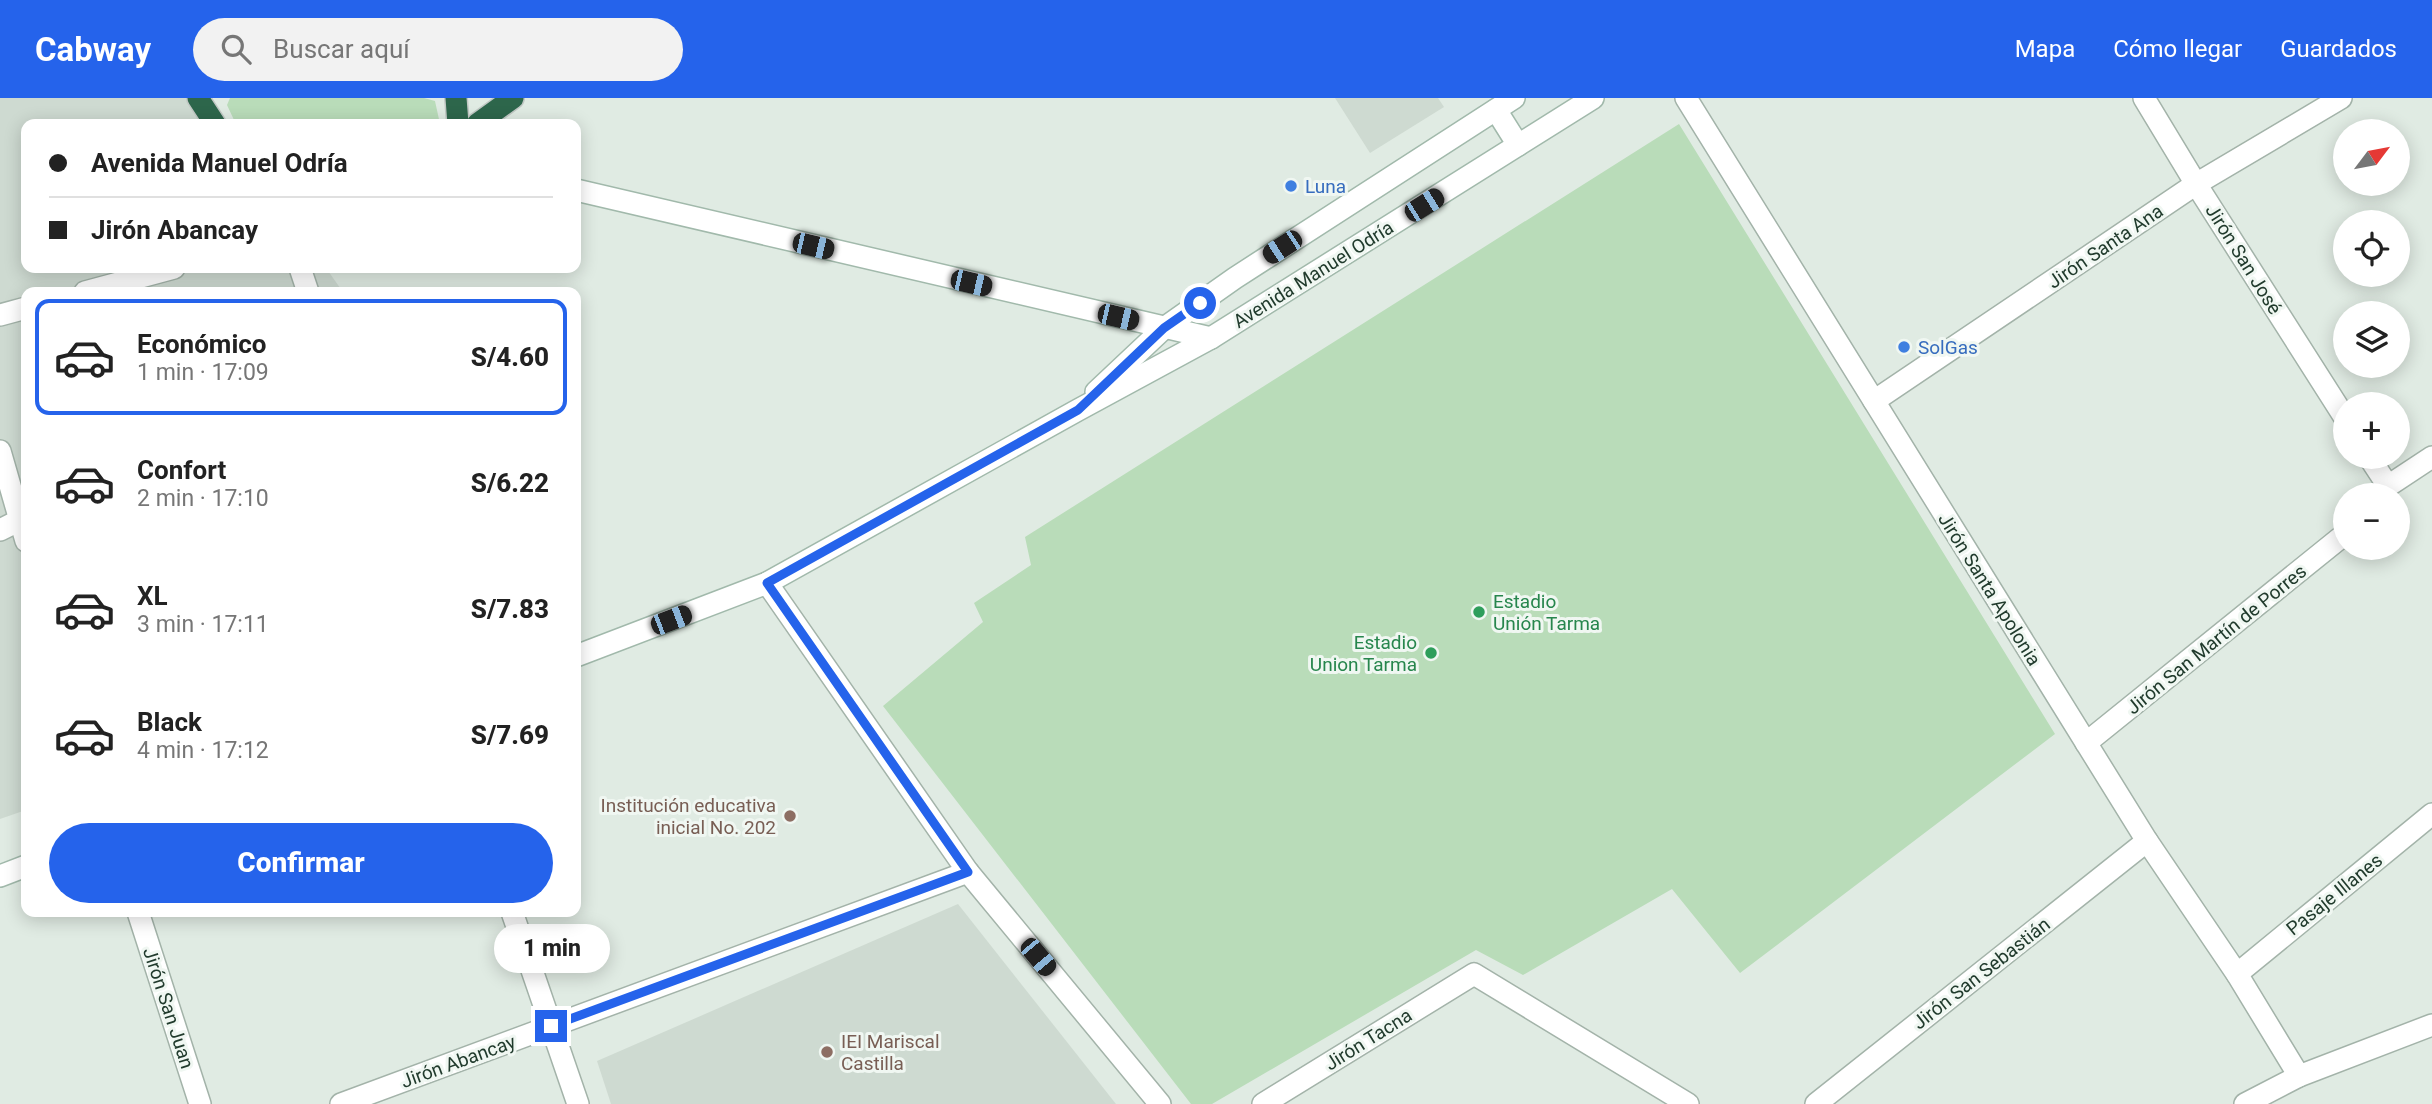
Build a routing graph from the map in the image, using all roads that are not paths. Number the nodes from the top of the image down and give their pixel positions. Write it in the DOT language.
graph roads {
  1 [pos="456,98"];
  2 [pos="513,98"];
  3 [pos="1514,98"];
  4 [pos="1593,98"];
  5 [pos="1686,98"];
  6 [pos="2144,98"];
  7 [pos="2341,98"];
  8 [pos="1496,110"];
  9 [pos="458,119"];
  10 [pos="484,119"];
  11 [pos="1518,145"];
  12 [pos="2196,184"];
  13 [pos="581,191"];
  14 [pos="155,273"];
  15 [pos="104,287"];
  16 [pos="21,309"];
  17 [pos="0,315"];
  18 [pos="1164,328"];
  19 [pos="1211,338"];
  20 [pos="2333,399"];
  21 [pos="1874,401"];
  22 [pos="1078,410"];
  23 [pos="0,451"];
  24 [pos="2432,457"];
  25 [pos="2394,483"];
  26 [pos="20,520"];
  27 [pos="21,524"];
  28 [pos="0,530"];
  29 [pos="2333,544"];
  30 [pos="767,583"];
  31 [pos="581,654"];
  32 [pos="2086,743"];
  33 [pos="2432,814"];
  34 [pos="2147,841"];
  35 [pos="21,868"];
  36 [pos="968,872"];
  37 [pos="0,876"];
  38 [pos="140,917"];
  39 [pos="514,917"];
  40 [pos="2237,974"];
  41 [pos="2432,1025"];
  42 [pos="551,1026"];
  43 [pos="2299,1076"];
  44 [pos="200,1104"];
  45 [pos="341,1104"];
  46 [pos="578,1104"];
  47 [pos="1160,1104"];
  48 [pos="1263,1104"];
  49 [pos="1688,1104"];
  50 [pos="1816,1104"];
  51 [pos="2245,1104"];
  1 -- 9 [label="highway"];
  2 -- 10 [label="highway"];
  3 -- 8 [label="street, Avenida Manuel Odría"];
  4 -- 11 [label="street, Avenida Manuel Odría"];
  5 -- 21 [label="street, Jirón Santa Apolonia"];
  6 -- 12 [label="street, Jirón San José"];
  7 -- 12 [label="street, Jirón Santa Ana"];
  8 -- 11 [label="street"];
  8 -- 18 [label="street, Avenida Manuel Odría"];
  11 -- 19 [label="street, Avenida Manuel Odría"];
  12 -- 20 [label="street, Jirón San José"];
  12 -- 21 [label="street, Jirón Santa Ana"];
  13 -- 18 [label="street"];
  14 -- 15 [label="street"];
  16 -- 17 [label="street"];
  18 -- 19 [label="street"];
  18 -- 22 [label="street, Avenida Manuel Odría"];
  19 -- 22 [label="street, Avenida Manuel Odría"];
  21 -- 32 [label="street, Jirón Santa Apolonia"];
  22 -- 30 [label="street"];
  23 -- 26 [label="street"];
  24 -- 25 [label="street"];
  26 -- 27 [label="street"];
  26 -- 28 [label="street"];
  29 -- 32 [label="street, Jirón San Martín de Porres"];
  30 -- 31 [label="street"];
  30 -- 36 [label="street"];
  32 -- 34 [label="street, Jirón Santa Apolonia"];
  33 -- 40 [label="street, Pasaje Illanes"];
  34 -- 40 [label="street, Jirón Santa Apolonia"];
  34 -- 50 [label="street, Jirón San Sebastián"];
  35 -- 37 [label="street"];
  36 -- 42 [label="street, Jirón Abancay"];
  36 -- 47 [label="street"];
  38 -- 44 [label="street, Jirón San Juan"];
  39 -- 42 [label="street"];
  40 -- 43 [label="street, Jirón Santa Apolonia"];
  41 -- 43 [label="street"];
  42 -- 45 [label="street, Jirón Abancay"];
  42 -- 46 [label="street"];
  43 -- 51 [label="street"];
  48 -- 49 [label="street, Jirón Tacna"];
}
